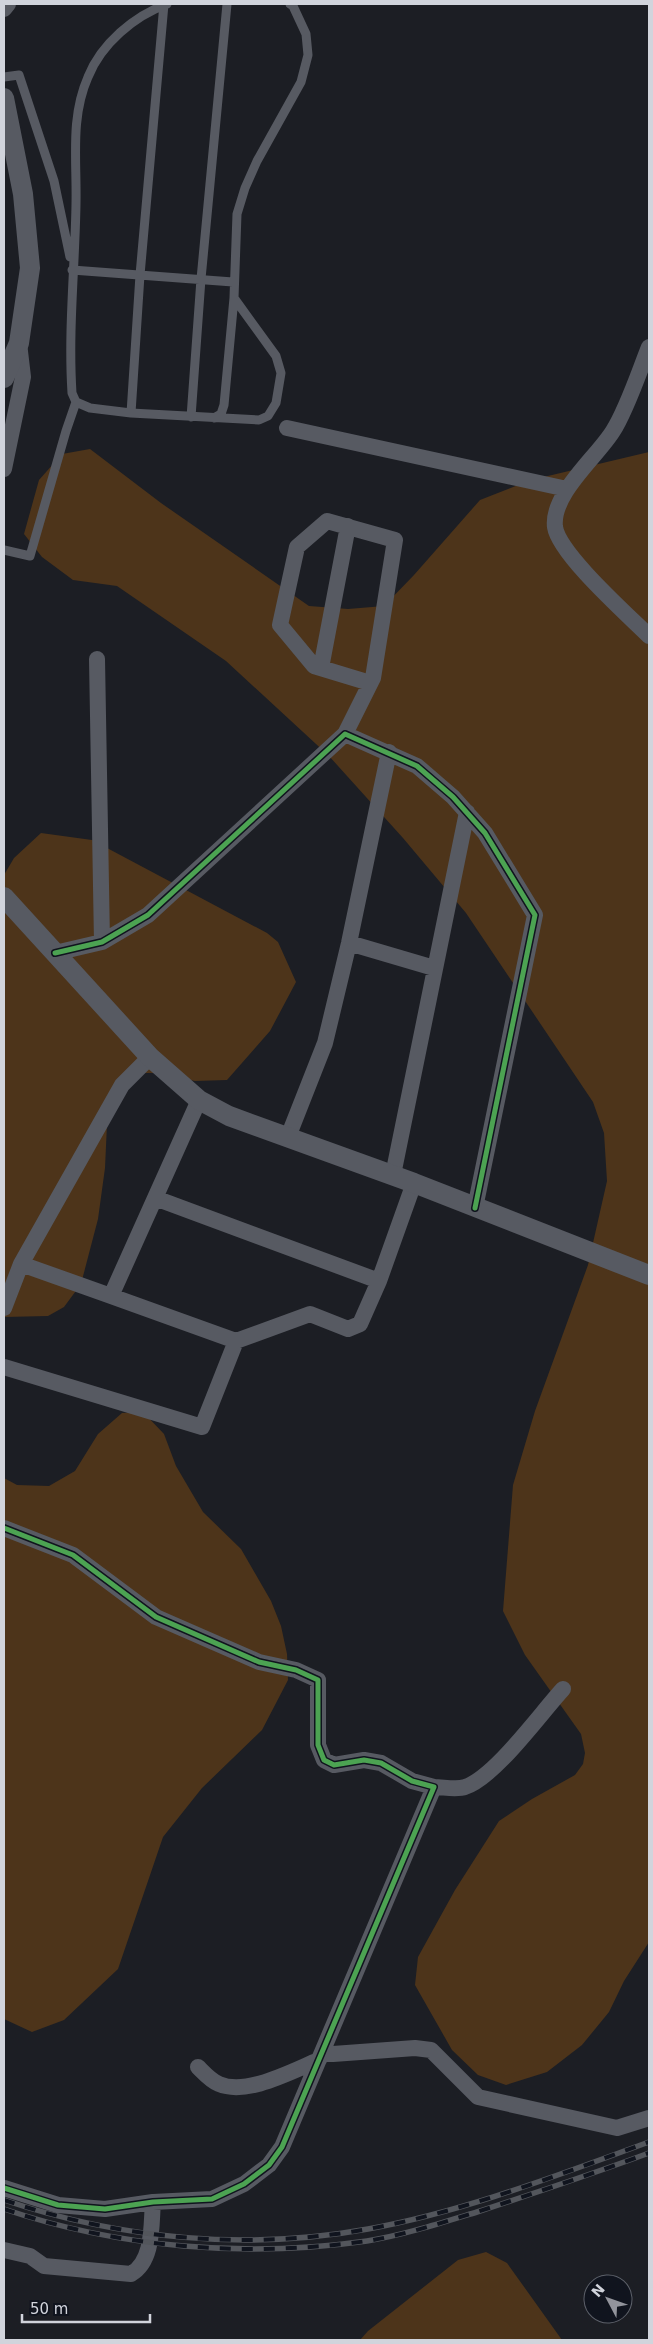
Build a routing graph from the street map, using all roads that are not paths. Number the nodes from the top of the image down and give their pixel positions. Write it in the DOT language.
graph roads {
  1 [pos="8,4"];
  2 [pos="165,4"];
  3 [pos="227,4"];
  4 [pos="290,4"];
  5 [pos="4,9"];
  6 [pos="4,77"];
  7 [pos="4,98"];
  8 [pos="8,144"];
  9 [pos="72,270"];
  10 [pos="140,275"];
  11 [pos="201,279"];
  12 [pos="234,282"];
  13 [pos="234,298"];
  14 [pos="13,346"];
  15 [pos="649,347"];
  16 [pos="4,378"];
  17 [pos="76,402"];
  18 [pos="130,413"];
  19 [pos="191,417"];
  20 [pos="214,418"];
  21 [pos="287,428"];
  22 [pos="4,470"];
  23 [pos="567,489"];
  24 [pos="348,526"];
  25 [pos="4,550"];
  26 [pos="649,636"];
  27 [pos="97,659"];
  28 [pos="321,668"];
  29 [pos="370,683"];
  30 [pos="344,734"];
  31 [pos="389,752"];
  32 [pos="468,812"];
  33 [pos="4,897"];
  34 [pos="102,942"];
  35 [pos="349,943"];
  36 [pos="55,953"];
  37 [pos="434,968"];
  38 [pos="150,1057"];
  39 [pos="199,1100"];
  40 [pos="288,1138"];
  41 [pos="393,1175"];
  42 [pos="414,1183"];
  43 [pos="155,1198"];
  44 [pos="474,1208"];
  45 [pos="21,1264"];
  46 [pos="649,1275"];
  47 [pos="379,1281"];
  48 [pos="112,1296"];
  49 [pos="4,1308"];
  50 [pos="236,1341"];
  51 [pos="4,1366"];
  52 [pos="4,1528"];
  53 [pos="562,1689"];
  54 [pos="434,1787"];
  55 [pos="321,2056"];
  56 [pos="198,2067"];
  57 [pos="649,2118"];
  58 [pos="4,2188"];
  59 [pos="153,2202"];
  60 [pos="4,2250"];
  1 -- 5 [label="street"];
  2 -- 9 [label="lane"];
  2 -- 10 [label="lane"];
  3 -- 11 [label="lane"];
  4 -- 12 [label="lane"];
  6 -- 9 [label="lane"];
  7 -- 8 [label="street"];
  8 -- 14 [label="street"];
  9 -- 10 [label="lane"];
  9 -- 17 [label="lane"];
  10 -- 11 [label="lane"];
  10 -- 18 [label="lane"];
  11 -- 12 [label="lane"];
  11 -- 19 [label="lane"];
  12 -- 13 [label="lane"];
  13 -- 20 [label="lane"];
  13 -- 20 [label="lane"];
  14 -- 16 [label="street"];
  14 -- 22 [label="street"];
  15 -- 23 [label="street"];
  17 -- 18 [label="lane"];
  17 -- 25 [label="lane"];
  18 -- 19 [label="lane"];
  19 -- 20 [label="lane"];
  21 -- 23 [label="street"];
  23 -- 26 [label="street"];
  24 -- 28 [label="street"];
  24 -- 28 [label="street"];
  24 -- 29 [label="street"];
  27 -- 34 [label="street"];
  28 -- 29 [label="street"];
  29 -- 30 [label="street"];
  30 -- 31 [label="street"];
  30 -- 34 [label="street"];
  31 -- 32 [label="street"];
  31 -- 35 [label="street"];
  32 -- 37 [label="street"];
  32 -- 44 [label="street"];
  33 -- 36 [label="street"];
  34 -- 36 [label="street"];
  35 -- 37 [label="street"];
  35 -- 40 [label="street"];
  36 -- 38 [label="street"];
  37 -- 41 [label="street"];
  38 -- 39 [label="street"];
  38 -- 45 [label="street"];
  39 -- 40 [label="street"];
  39 -- 43 [label="street"];
  40 -- 41 [label="street"];
  41 -- 42 [label="street"];
  42 -- 44 [label="street"];
  42 -- 47 [label="street"];
  43 -- 47 [label="street"];
  43 -- 48 [label="street"];
  44 -- 46 [label="street"];
  45 -- 48 [label="street"];
  45 -- 49 [label="street"];
  47 -- 50 [label="street"];
  48 -- 50 [label="street"];
  50 -- 51 [label="street"];
  52 -- 54 [label="street"];
  53 -- 54 [label="street"];
  54 -- 55 [label="street"];
  55 -- 56 [label="street"];
  55 -- 57 [label="street"];
  55 -- 59 [label="street"];
  58 -- 59 [label="street"];
  59 -- 60 [label="street"];
}
